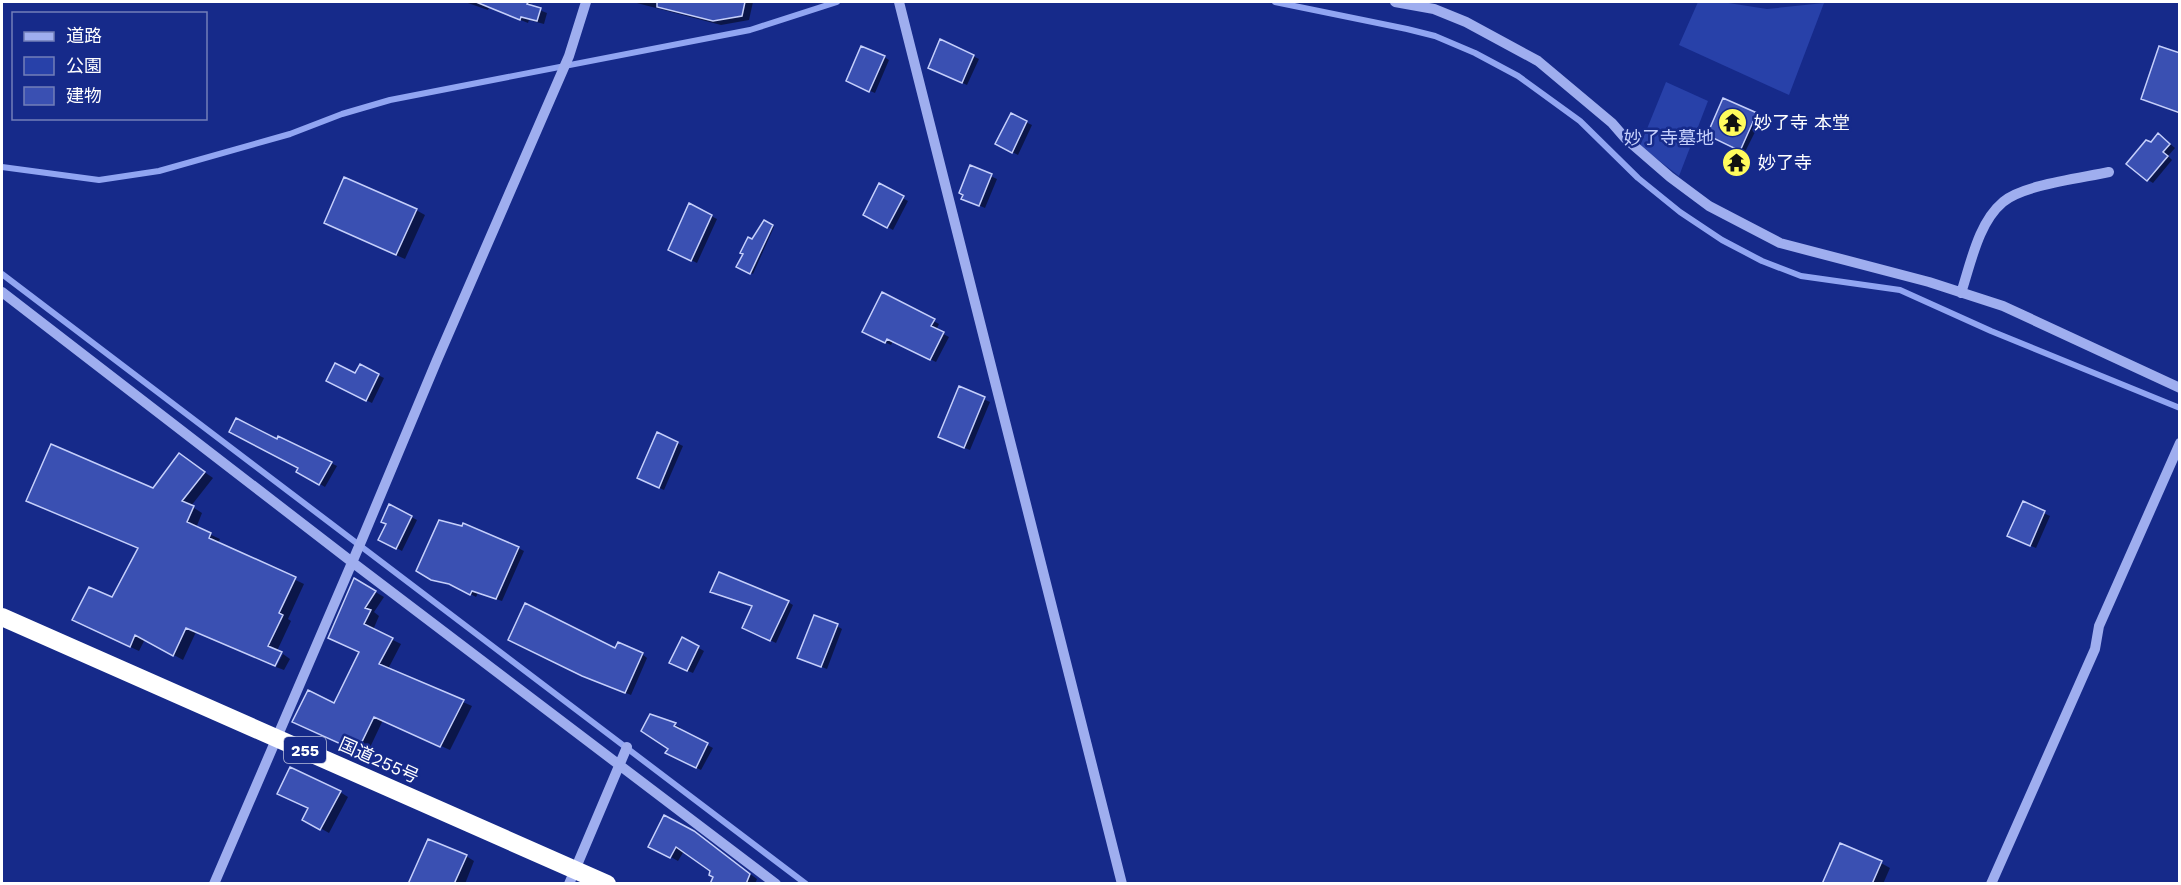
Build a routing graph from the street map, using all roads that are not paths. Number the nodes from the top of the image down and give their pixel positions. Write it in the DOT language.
graph roads {
  1 [pos="586,2"];
  2 [pos="1395,2"];
  3 [pos="900,4"];
  4 [pos="2109,172"];
  5 [pos="2,292"];
  6 [pos="1961,293"];
  7 [pos="2180,388"];
  8 [pos="2180,443"];
  9 [pos="352,562"];
  10 [pos="2,618"];
  11 [pos="277,738"];
  12 [pos="627,747"];
  13 [pos="620,764"];
  14 [pos="572,876"];
  15 [pos="214,884"];
  16 [pos="607,884"];
  17 [pos="776,884"];
  18 [pos="1122,884"];
  19 [pos="1991,884"];
  1 -- 9 [label="street"];
  2 -- 6 [label="street"];
  3 -- 18 [label="street"];
  4 -- 6 [label="street"];
  5 -- 9 [label="street"];
  6 -- 7 [label="street"];
  8 -- 19 [label="street"];
  9 -- 11 [label="street"];
  9 -- 13 [label="street"];
  10 -- 11 [label="highway, 国道255号 / 255"];
  11 -- 14 [label="highway, 国道255号 / 255"];
  11 -- 15 [label="street"];
  12 -- 13 [label="street"];
  13 -- 14 [label="street"];
  13 -- 17 [label="street"];
  14 -- 16 [label="highway, 国道255号 / 255"];
}
